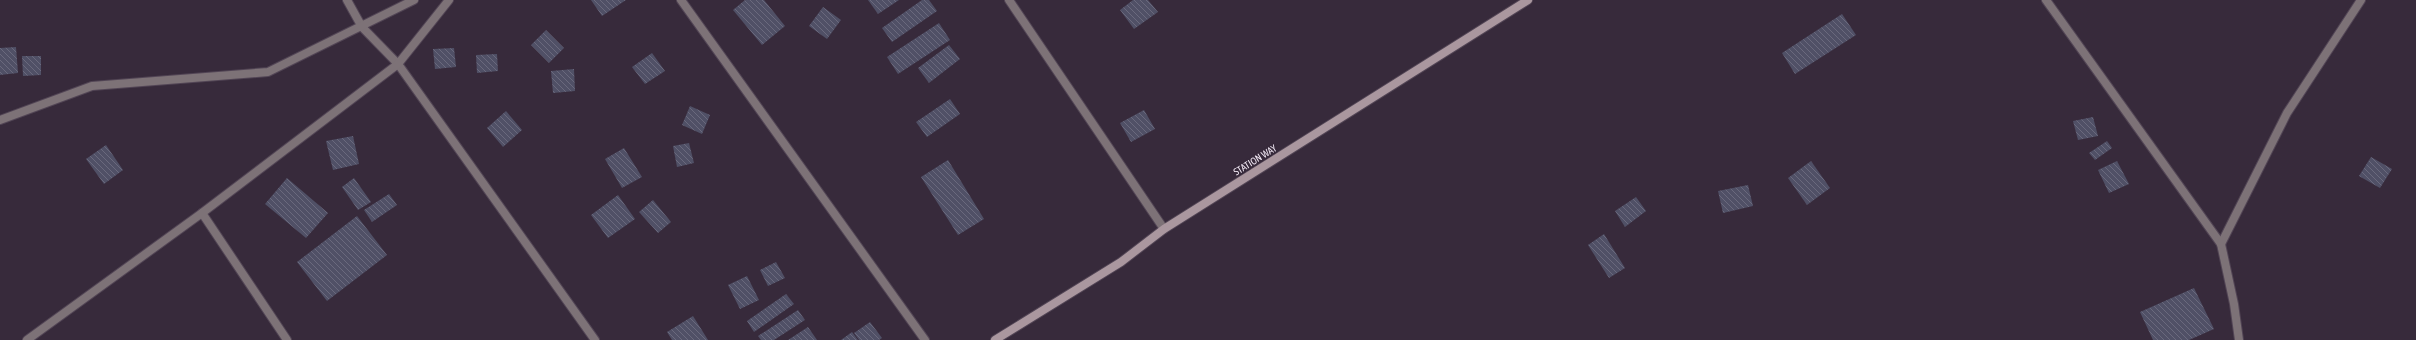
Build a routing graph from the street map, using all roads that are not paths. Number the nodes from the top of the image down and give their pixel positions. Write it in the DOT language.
graph roads {
  1 [pos="347,0"];
  2 [pos="414,0"];
  3 [pos="449,0"];
  4 [pos="681,0"];
  5 [pos="1009,0"];
  6 [pos="1528,0"];
  7 [pos="2046,0"];
  8 [pos="2361,0"];
  9 [pos="362,27"];
  10 [pos="398,64"];
  11 [pos="0,120"];
  12 [pos="202,213"];
  13 [pos="1164,229"];
  14 [pos="2220,244"];
  15 [pos="27,340"];
  16 [pos="287,340"];
  17 [pos="595,340"];
  18 [pos="925,340"];
  19 [pos="995,340"];
  20 [pos="2239,340"];
  1 -- 9 [label="street"];
  2 -- 9 [label="street"];
  3 -- 10 [label="street"];
  4 -- 18 [label="street"];
  5 -- 13 [label="street"];
  6 -- 13 [label="main road, STATION WAY"];
  7 -- 14 [label="street"];
  8 -- 14 [label="street"];
  9 -- 10 [label="street"];
  9 -- 11 [label="street"];
  10 -- 12 [label="street"];
  10 -- 17 [label="street"];
  12 -- 15 [label="street"];
  12 -- 16 [label="street"];
  13 -- 19 [label="main road, STATION WAY"];
  14 -- 20 [label="street"];
}
